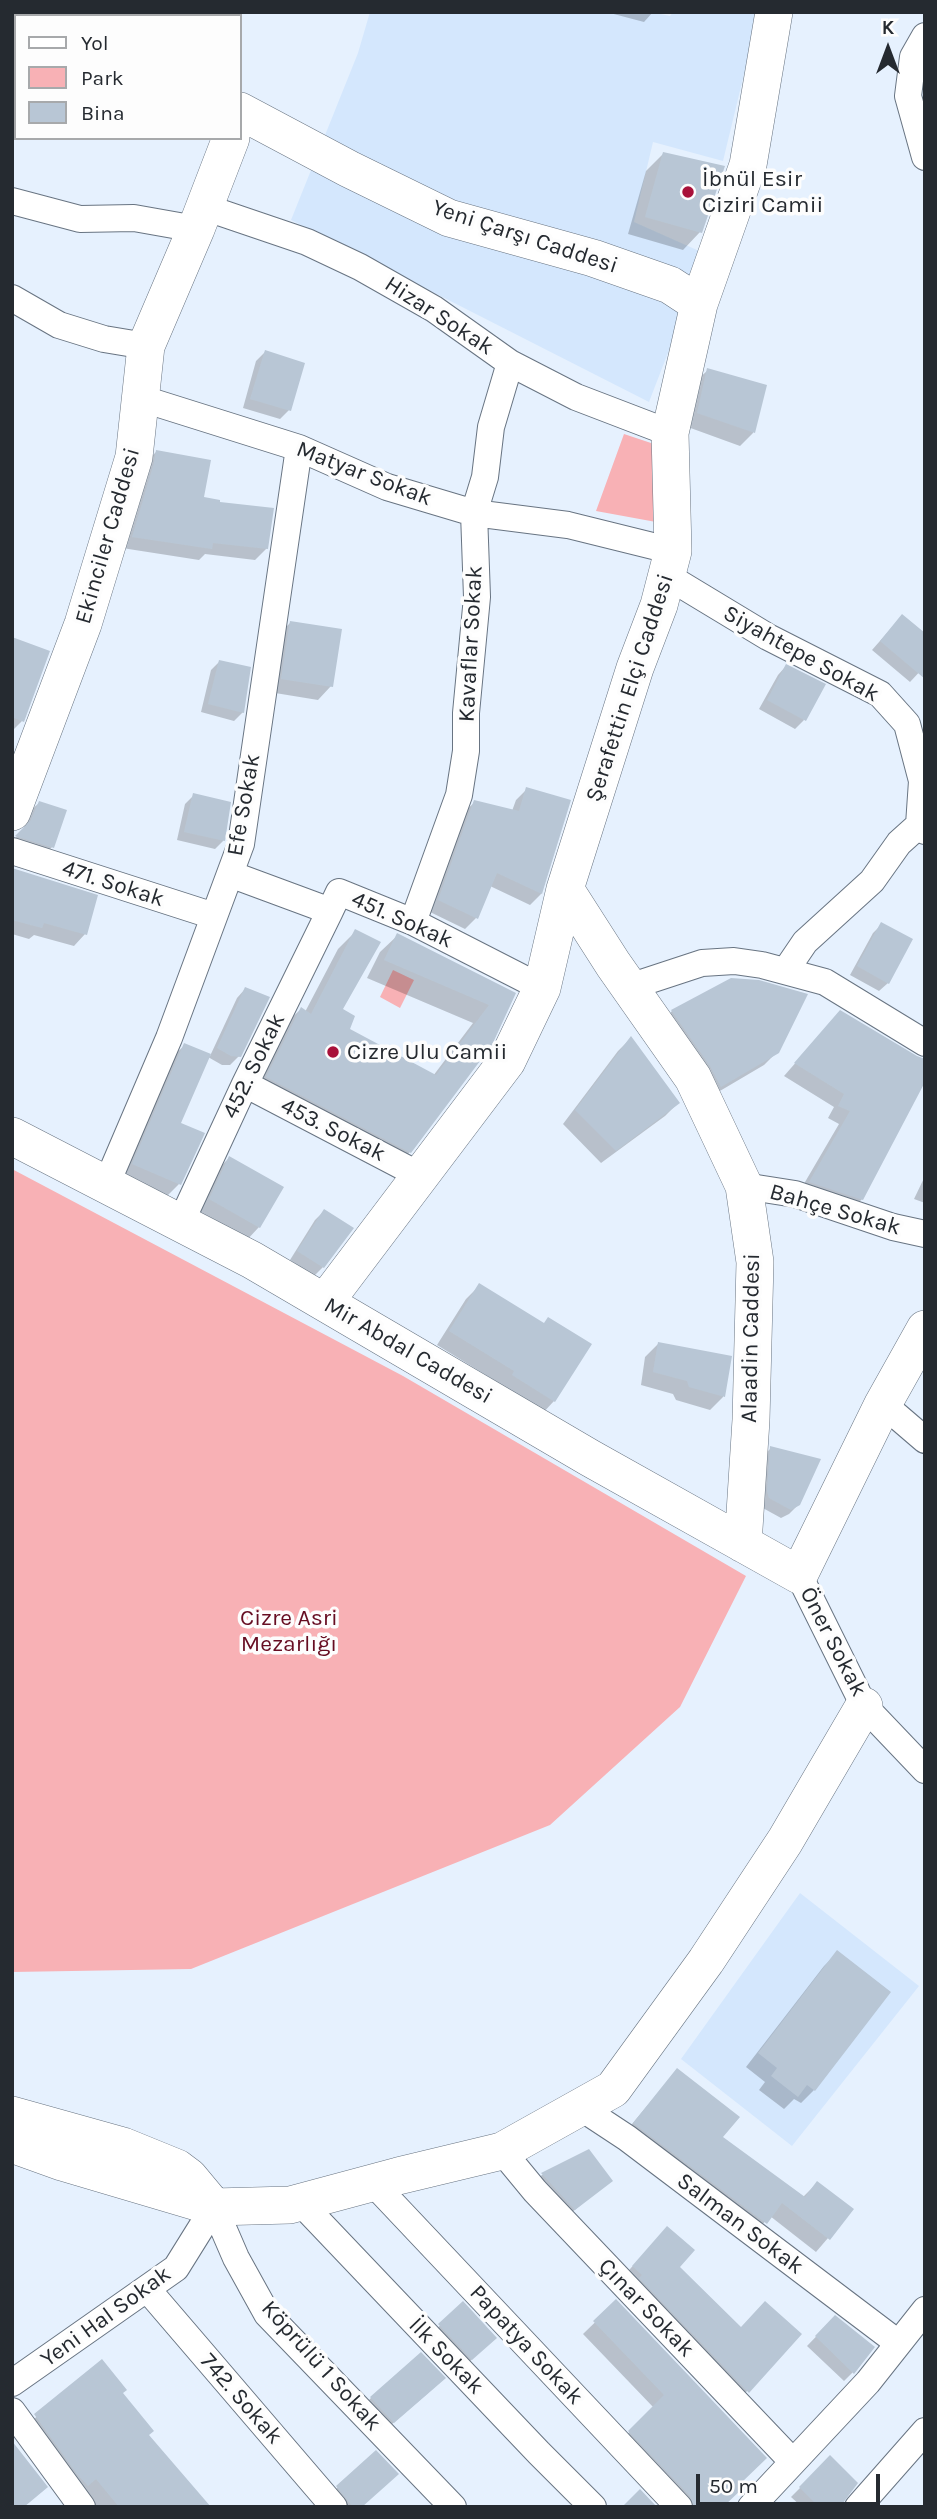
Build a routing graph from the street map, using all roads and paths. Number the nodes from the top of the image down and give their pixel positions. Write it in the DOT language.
graph roads {
  1 [pos="774,12"];
  2 [pos="925,36"];
  3 [pos="242,121"];
  4 [pos="230,140"];
  5 [pos="925,157"];
  6 [pos="12,201"];
  7 [pos="200,218"];
  8 [pos="12,298"];
  9 [pos="699,304"];
  10 [pos="146,346"];
  11 [pos="510,363"];
  12 [pos="141,398"];
  13 [pos="670,433"];
  14 [pos="299,448"];
  15 [pos="474,513"];
  16 [pos="670,563"];
  17 [pos="921,755"];
  18 [pos="12,812"];
  19 [pos="922,828"];
  20 [pos="12,851"];
  21 [pos="230,874"];
  22 [pos="565,889"];
  23 [pos="330,911"];
  24 [pos="214,916"];
  25 [pos="413,922"];
  26 [pos="786,970"];
  27 [pos="629,987"];
  28 [pos="542,988"];
  29 [pos="925,1043"];
  30 [pos="245,1084"];
  31 [pos="12,1136"];
  32 [pos="421,1176"];
  33 [pos="107,1183"];
  34 [pos="744,1186"];
  35 [pos="181,1222"];
  36 [pos="925,1234"];
  37 [pos="325,1302"];
  38 [pos="925,1329"];
  39 [pos="883,1404"];
  40 [pos="925,1440"];
  41 [pos="743,1544"];
  42 [pos="799,1575"];
  43 [pos="864,1706"];
  44 [pos="925,1743"];
  45 [pos="925,1770"];
  46 [pos="580,2108"];
  47 [pos="12,2115"];
  48 [pos="12,2144"];
  49 [pos="502,2151"];
  50 [pos="373,2183"];
  51 [pos="300,2203"];
  52 [pos="215,2207"];
  53 [pos="148,2290"];
  54 [pos="925,2310"];
  55 [pos="898,2343"];
  56 [pos="12,2383"];
  57 [pos="12,2411"];
  58 [pos="925,2431"];
  59 [pos="793,2462"];
  60 [pos="82,2507"];
  61 [pos="334,2507"];
  62 [pos="453,2507"];
  63 [pos="593,2507"];
  64 [pos="679,2507"];
  65 [pos="751,2507"];
  66 [pos="858,2507"];
  1 -- 9 [label="street, Şerafettin Elçi Caddesi"];
  2 -- 5 [label="street"];
  3 -- 9 [label="street, Yeni Çarşı Caddesi"];
  4 -- 7 [label="street, Ekinciler Caddesi"];
  6 -- 7 [label="street, Hizar Sokak"];
  7 -- 10 [label="street, Ekinciler Caddesi"];
  7 -- 11 [label="street, Hizar Sokak"];
  8 -- 10 [label="street"];
  9 -- 13 [label="street, Şerafettin Elçi Caddesi"];
  10 -- 12 [label="street, Ekinciler Caddesi"];
  11 -- 13 [label="street, Hizar Sokak"];
  11 -- 15 [label="street, Kavaflar Sokak"];
  12 -- 14 [label="street, Matyar Sokak"];
  12 -- 18 [label="street, Ekinciler Caddesi"];
  13 -- 16 [label="street, Şerafettin Elçi Caddesi"];
  14 -- 15 [label="street, Matyar Sokak"];
  14 -- 21 [label="street, Efe Sokak"];
  15 -- 16 [label="street, Matyar Sokak"];
  15 -- 25 [label="street, Kavaflar Sokak"];
  16 -- 17 [label="street, Siyahtepe Sokak"];
  16 -- 22 [label="street, Şerafettin Elçi Caddesi"];
  17 -- 19 [label="street, Siyahtepe Sokak"];
  19 -- 26 [label="street"];
  20 -- 24 [label="street, 471. Sokak"];
  21 -- 23 [label="street, 451. Sokak"];
  21 -- 24 [label="street, Efe Sokak"];
  22 -- 27 [label="street, Alaadin Caddesi"];
  22 -- 28 [label="street, Şerafettin Elçi Caddesi"];
  23 -- 25 [label="street, 451. Sokak"];
  23 -- 30 [label="street, 452. Sokak"];
  24 -- 33 [label="street, Efe Sokak"];
  25 -- 28 [label="street, 451. Sokak"];
  26 -- 27 [label="street"];
  26 -- 29 [label="street"];
  27 -- 34 [label="street, Alaadin Caddesi"];
  28 -- 32 [label="street, Şerafettin Elçi Caddesi"];
  30 -- 32 [label="street, 453. Sokak"];
  30 -- 35 [label="street, 452. Sokak"];
  31 -- 33 [label="street, Mir Abdal Caddesi"];
  32 -- 37 [label="street, Şerafettin Elçi Caddesi"];
  33 -- 35 [label="street, Mir Abdal Caddesi"];
  34 -- 36 [label="street, Bahçe Sokak"];
  34 -- 41 [label="street, Alaadin Caddesi"];
  35 -- 37 [label="street, Mir Abdal Caddesi"];
  37 -- 41 [label="street, Mir Abdal Caddesi"];
  38 -- 39 [label="street"];
  39 -- 40 [label="street"];
  39 -- 42 [label="street"];
  41 -- 42 [label="street, Mir Abdal Caddesi"];
  42 -- 43 [label="street, Öner Sokak"];
  43 -- 44 [label="street"];
  43 -- 45 [label="street, Öner Sokak"];
  43 -- 46 [label="street"];
  46 -- 49 [label="street"];
  46 -- 55 [label="street, Salman Sokak"];
  47 -- 52 [label="street"];
  48 -- 52 [label="street"];
  49 -- 50 [label="street"];
  49 -- 59 [label="street, Çınar Sokak"];
  50 -- 51 [label="street"];
  50 -- 64 [label="street, Papatya Sokak"];
  51 -- 52 [label="street"];
  51 -- 63 [label="street, İlk Sokak"];
  52 -- 53 [label="street, Yeni Hal Sokak"];
  52 -- 62 [label="street, Köprülü 1 Sokak"];
  53 -- 56 [label="street, Yeni Hal Sokak"];
  53 -- 61 [label="street, 742. Sokak"];
  54 -- 55 [label="street"];
  55 -- 59 [label="street"];
  57 -- 60 [label="street"];
  58 -- 66 [label="street"];
  59 -- 65 [label="street"];
}
